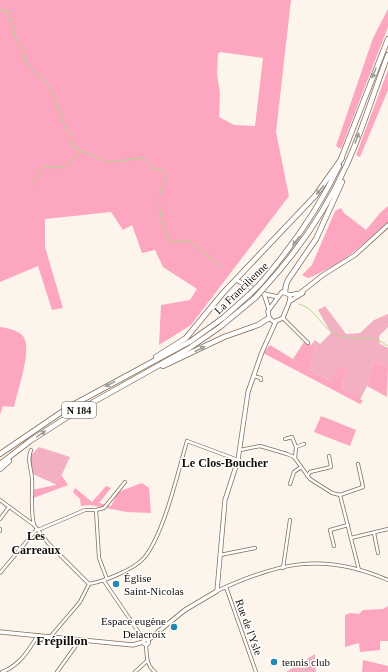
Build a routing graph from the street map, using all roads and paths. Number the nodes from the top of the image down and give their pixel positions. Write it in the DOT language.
graph roads {
  1 [pos="388,39"];
  2 [pos="388,56"];
  3 [pos="342,158"];
  4 [pos="348,163"];
  5 [pos="388,224"];
  6 [pos="236,280"];
  7 [pos="308,287"];
  8 [pos="264,292"];
  9 [pos="285,292"];
  10 [pos="290,295"];
  11 [pos="278,297"];
  12 [pos="290,302"];
  13 [pos="269,309"];
  14 [pos="283,318"];
  15 [pos="270,319"];
  16 [pos="276,321"];
  17 [pos="273,328"];
  18 [pos="308,343"];
  19 [pos="145,366"];
  20 [pos="152,370"];
  21 [pos="252,376"];
  22 [pos="260,380"];
  23 [pos="286,439"];
  24 [pos="304,444"];
  25 [pos="296,448"];
  26 [pos="31,450"];
  27 [pos="239,450"];
  28 [pos="1,452"];
  29 [pos="329,456"];
  30 [pos="10,457"];
  31 [pos="295,458"];
  32 [pos="238,460"];
  33 [pos="0,464"];
  34 [pos="358,464"];
  35 [pos="301,467"];
  36 [pos="0,468"];
  37 [pos="307,476"];
  38 [pos="125,482"];
  39 [pos="290,484"];
  40 [pos="340,495"];
  41 [pos="0,500"];
  42 [pos="10,507"];
  43 [pos="96,510"];
  44 [pos="0,519"];
  45 [pos="290,520"];
  46 [pos="34,525"];
  47 [pos="348,525"];
  48 [pos="388,529"];
  49 [pos="37,530"];
  50 [pos="374,533"];
  51 [pos="351,538"];
  52 [pos="334,546"];
  53 [pos="255,548"];
  54 [pos="378,553"];
  55 [pos="219,555"];
  56 [pos="283,568"];
  57 [pos="359,570"];
  58 [pos="0,573"];
  59 [pos="107,580"];
  60 [pos="388,580"];
  61 [pos="104,582"];
  62 [pos="89,584"];
  63 [pos="226,587"];
  64 [pos="217,591"];
  65 [pos="0,632"];
  66 [pos="38,635"];
  67 [pos="51,636"];
  68 [pos="80,640"];
  69 [pos="145,642"];
  70 [pos="147,661"];
  71 [pos="2,672"];
  72 [pos="57,672"];
  73 [pos="135,672"];
  74 [pos="155,672"];
  75 [pos="256,672"];
  1 -- 3 [label="highway, La Francilienne / N 184, one-way"];
  4 -- 2 [label="highway, La Francilienne / N 184, one-way"];
  3 -- 6 [label="highway, one-way"];
  3 -- 19 [label="highway, La Francilienne / N 184, one-way, bridge"];
  4 -- 8 [label="highway, La Francilienne / N 184"];
  4 -- 9 [label="highway"];
  5 -- 7 [label="street"];
  6 -- 8 [label="street"];
  6 -- 19 [label="highway"];
  7 -- 10 [label="street"];
  7 -- 12 [label="street"];
  8 -- 11 [label="street"];
  8 -- 13 [label="street"];
  8 -- 20 [label="highway, La Francilienne / N 184, bridge"];
  9 -- 10 [label="street"];
  9 -- 11 [label="street"];
  10 -- 12 [label="street"];
  11 -- 13 [label="street"];
  12 -- 14 [label="street"];
  13 -- 15 [label="street"];
  14 -- 16 [label="street"];
  14 -- 18 [label="street"];
  15 -- 16 [label="street"];
  15 -- 17 [label="street"];
  20 -- 15 [label="highway, one-way"];
  16 -- 17 [label="street"];
  17 -- 21 [label="street"];
  19 -- 28 [label="highway, La Francilienne / N 184, one-way"];
  30 -- 20 [label="highway, La Francilienne / N 184, one-way"];
  21 -- 22 [label="street"];
  21 -- 27 [label="street"];
  23 -- 25 [label="street"];
  24 -- 25 [label="street"];
  25 -- 31 [label="street"];
  26 -- 46 [label="street"];
  27 -- 31 [label="street"];
  27 -- 32 [label="street"];
  29 -- 37 [label="street"];
  30 -- 33 [label="highway, La Francilienne / N 184"];
  30 -- 36 [label="highway"];
  31 -- 35 [label="street"];
  32 -- 55 [label="street"];
  32 -- 59 [label="street"];
  34 -- 40 [label="street"];
  35 -- 37 [label="street"];
  35 -- 39 [label="street"];
  37 -- 40 [label="street"];
  38 -- 43 [label="street"];
  40 -- 47 [label="street"];
  41 -- 42 [label="street"];
  42 -- 44 [label="street"];
  42 -- 46 [label="street"];
  43 -- 49 [label="street"];
  43 -- 59 [label="street"];
  45 -- 56 [label="street"];
  46 -- 49 [label="street"];
  47 -- 51 [label="street"];
  47 -- 52 [label="street"];
  48 -- 50 [label="street"];
  49 -- 58 [label="street"];
  49 -- 62 [label="street"];
  50 -- 51 [label="street"];
  50 -- 54 [label="street"];
  51 -- 57 [label="street"];
  53 -- 55 [label="street"];
  55 -- 64 [label="street"];
  56 -- 57 [label="street"];
  56 -- 63 [label="street"];
  57 -- 60 [label="street"];
  59 -- 61 [label="street"];
  61 -- 62 [label="street"];
  61 -- 69 [label="street"];
  62 -- 67 [label="street"];
  63 -- 64 [label="street"];
  63 -- 75 [label="street, Rue de l'Ysle"];
  64 -- 69 [label="street"];
  65 -- 66 [label="street"];
  66 -- 67 [label="street"];
  66 -- 71 [label="street"];
  67 -- 68 [label="street"];
  68 -- 69 [label="street"];
  68 -- 72 [label="street"];
  69 -- 70 [label="street"];
  70 -- 73 [label="street"];
  70 -- 74 [label="street"];
}
